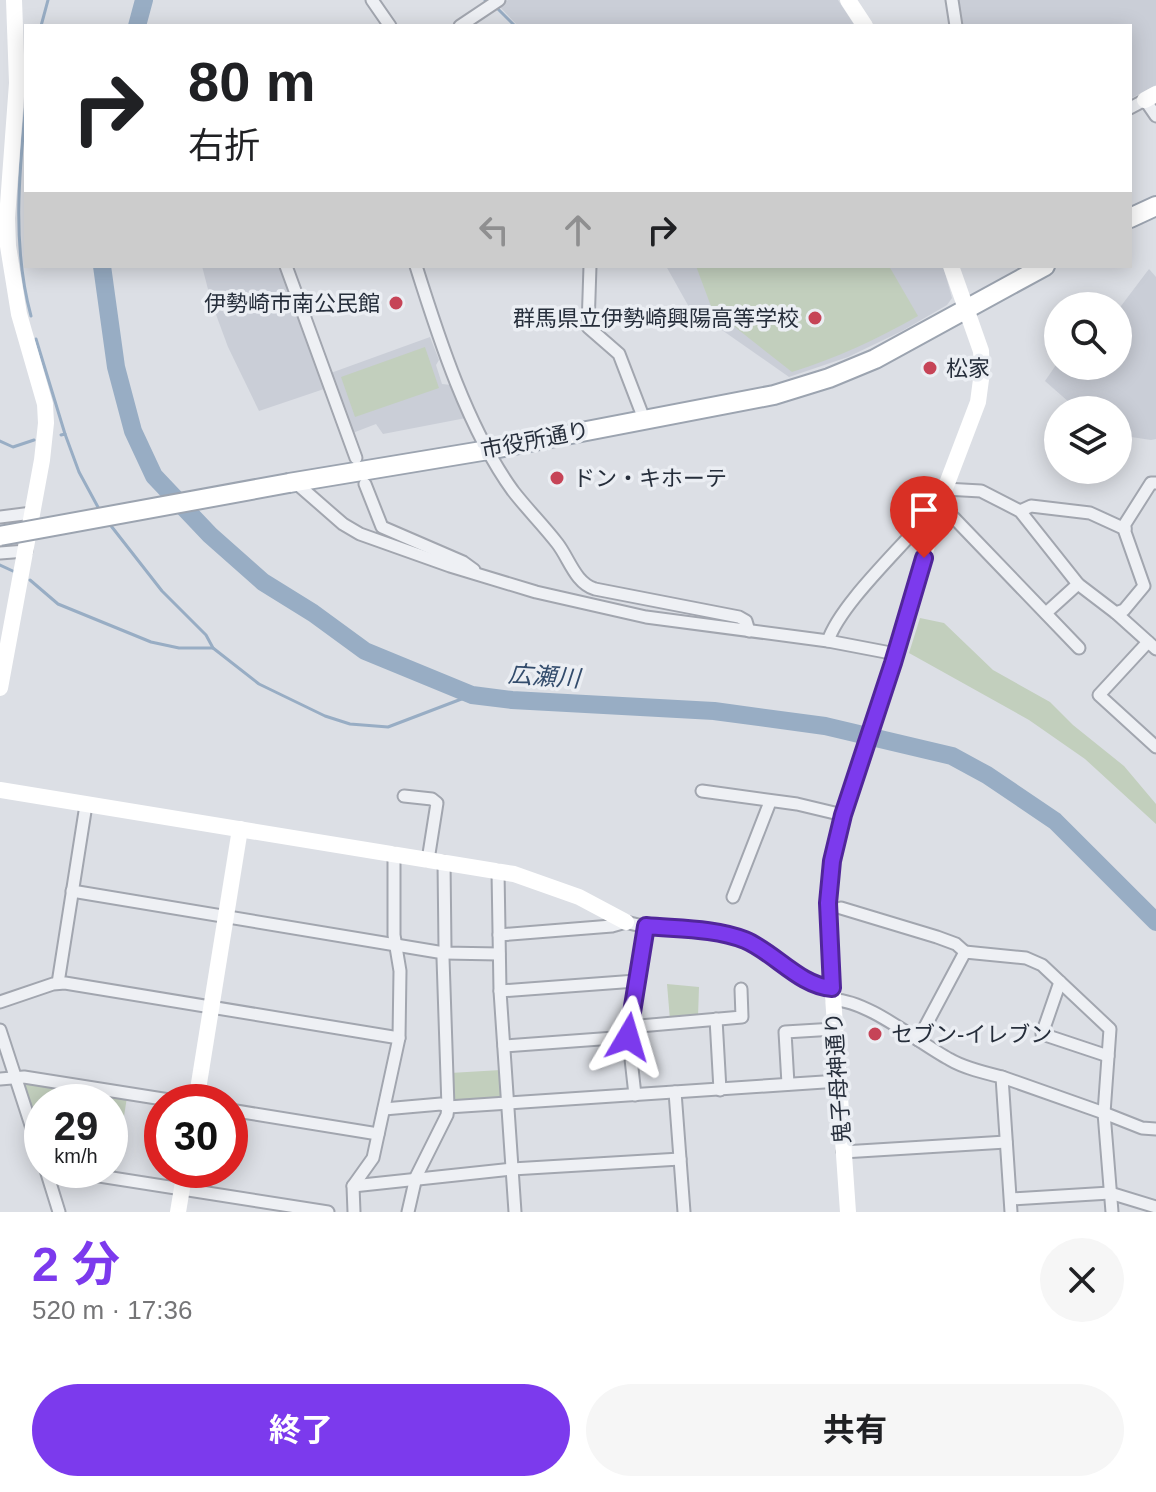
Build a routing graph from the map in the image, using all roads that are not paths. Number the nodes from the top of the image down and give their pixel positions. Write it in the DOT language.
graph roads {
  1 [pos="14,0"];
  2 [pos="372,0"];
  3 [pos="499,0"];
  4 [pos="848,0"];
  5 [pos="952,0"];
  6 [pos="389,24"];
  7 [pos="463,24"];
  8 [pos="864,24"];
  9 [pos="956,24"];
  10 [pos="1144,101"];
  11 [pos="1156,116"];
  12 [pos="6,150"];
  13 [pos="1156,206"];
  14 [pos="1132,217"];
  15 [pos="287,268"];
  16 [pos="417,268"];
  17 [pos="590,268"];
  18 [pos="952,268"];
  19 [pos="1041,268"];
  20 [pos="967,310"];
  21 [pos="644,419"];
  22 [pos="488,450"];
  23 [pos="359,471"];
  24 [pos="296,482"];
  25 [pos="1156,483"];
  26 [pos="945,489"];
  27 [pos="937,511"];
  28 [pos="1020,511"];
  29 [pos="32,513"];
  30 [pos="0,517"];
  31 [pos="1125,529"];
  32 [pos="0,536"];
  33 [pos="26,551"];
  34 [pos="0,553"];
  35 [pos="481,576"];
  36 [pos="1078,584"];
  37 [pos="1046,613"];
  38 [pos="1116,613"];
  39 [pos="749,631"];
  40 [pos="828,641"];
  41 [pos="1152,646"];
  42 [pos="1079,648"];
  43 [pos="895,659"];
  44 [pos="0,688"];
  45 [pos="1156,747"];
  46 [pos="0,790"];
  47 [pos="702,791"];
  48 [pos="404,796"];
  49 [pos="770,802"];
  50 [pos="86,805"];
  51 [pos="846,808"];
  52 [pos="240,829"];
  53 [pos="394,854"];
  54 [pos="436,861"];
  55 [pos="498,871"];
  56 [pos="72,891"];
  57 [pos="733,897"];
  58 [pos="841,908"];
  59 [pos="225,916"];
  60 [pos="626,922"];
  61 [pos="646,926"];
  62 [pos="499,935"];
  63 [pos="396,944"];
  64 [pos="965,952"];
  65 [pos="444,953"];
  66 [pos="499,954"];
  67 [pos="636,981"];
  68 [pos="1060,982"];
  69 [pos="58,983"];
  70 [pos="741,989"];
  71 [pos="500,991"];
  72 [pos="833,994"];
  73 [pos="0,1002"];
  74 [pos="209,1007"];
  75 [pos="716,1019"];
  76 [pos="835,1029"];
  77 [pos="0,1030"];
  78 [pos="628,1032"];
  79 [pos="399,1038"];
  80 [pos="918,1040"];
  81 [pos="504,1046"];
  82 [pos="1108,1056"];
  83 [pos="15,1076"];
  84 [pos="1002,1077"];
  85 [pos="0,1079"];
  86 [pos="839,1081"];
  87 [pos="198,1084"];
  88 [pos="788,1084"];
  89 [pos="720,1090"];
  90 [pos="675,1092"];
  91 [pos="635,1095"];
  92 [pos="144,1096"];
  93 [pos="24,1104"];
  94 [pos="508,1104"];
  95 [pos="448,1107"];
  96 [pos="384,1109"];
  97 [pos="248,1113"];
  98 [pos="1104,1113"];
  99 [pos="1156,1129"];
  100 [pos="378,1134"];
  101 [pos="1006,1142"];
  102 [pos="843,1152"];
  103 [pos="680,1159"];
  104 [pos="512,1169"];
  105 [pos="416,1177"];
  106 [pos="128,1181"];
  107 [pos="353,1186"];
  108 [pos="52,1188"];
  109 [pos="182,1190"];
  110 [pos="1110,1193"];
  111 [pos="1011,1199"];
  112 [pos="1156,1207"];
  113 [pos="268,1208"];
  114 [pos="59,1212"];
  115 [pos="178,1212"];
  116 [pos="328,1212"];
  117 [pos="354,1212"];
  118 [pos="408,1212"];
  119 [pos="515,1212"];
  120 [pos="684,1212"];
  121 [pos="848,1212"];
  122 [pos="1011,1212"];
  123 [pos="1112,1212"];
  1 -- 12 [label="street"];
  2 -- 6 [label="street"];
  3 -- 7 [label="street"];
  4 -- 8 [label="street"];
  5 -- 9 [label="street"];
  10 -- 11 [label="street"];
  12 -- 29 [label="street"];
  13 -- 14 [label="main road"];
  15 -- 23 [label="street"];
  16 -- 22 [label="street"];
  17 -- 21 [label="street"];
  18 -- 20 [label="street"];
  19 -- 20 [label="main road, 市役所通り"];
  20 -- 21 [label="main road, 市役所通り"];
  20 -- 26 [label="street"];
  21 -- 22 [label="main road, 市役所通り"];
  22 -- 23 [label="main road, 市役所通り"];
  22 -- 39 [label="street"];
  23 -- 24 [label="main road, 市役所通り"];
  23 -- 35 [label="street"];
  24 -- 32 [label="main road, 市役所通り, bridge"];
  24 -- 35 [label="street"];
  25 -- 31 [label="street"];
  26 -- 27 [label="street"];
  26 -- 28 [label="street"];
  27 -- 37 [label="street"];
  27 -- 40 [label="street"];
  27 -- 43 [label="street"];
  28 -- 31 [label="street"];
  28 -- 36 [label="street"];
  29 -- 30 [label="street"];
  29 -- 33 [label="street"];
  31 -- 38 [label="street"];
  33 -- 34 [label="street"];
  33 -- 44 [label="street"];
  35 -- 39 [label="street"];
  36 -- 37 [label="street"];
  36 -- 38 [label="street"];
  37 -- 42 [label="street"];
  38 -- 41 [label="street"];
  39 -- 40 [label="street"];
  40 -- 43 [label="street"];
  41 -- 45 [label="street"];
  43 -- 51 [label="street, 鬼子母神通り"];
  46 -- 50 [label="street"];
  47 -- 49 [label="street"];
  48 -- 54 [label="street"];
  49 -- 51 [label="street"];
  49 -- 57 [label="street"];
  50 -- 52 [label="street"];
  50 -- 56 [label="street"];
  51 -- 72 [label="street, 鬼子母神通り"];
  52 -- 53 [label="street"];
  52 -- 59 [label="street"];
  53 -- 54 [label="street"];
  53 -- 63 [label="street"];
  54 -- 55 [label="street"];
  54 -- 65 [label="street"];
  55 -- 60 [label="street"];
  55 -- 62 [label="street"];
  56 -- 59 [label="street"];
  56 -- 69 [label="street"];
  58 -- 64 [label="street"];
  59 -- 63 [label="street"];
  59 -- 74 [label="street"];
  60 -- 61 [label="street"];
  60 -- 62 [label="street"];
  61 -- 67 [label="street"];
  61 -- 72 [label="street"];
  62 -- 66 [label="street"];
  63 -- 65 [label="street"];
  63 -- 79 [label="street"];
  64 -- 68 [label="street"];
  64 -- 80 [label="street"];
  65 -- 66 [label="street"];
  65 -- 95 [label="street"];
  66 -- 71 [label="street"];
  67 -- 71 [label="street"];
  67 -- 78 [label="street"];
  68 -- 82 [label="street"];
  68 -- 82 [label="street"];
  69 -- 73 [label="street"];
  69 -- 74 [label="street"];
  70 -- 75 [label="street"];
  71 -- 81 [label="street"];
  72 -- 76 [label="street, 鬼子母神通り"];
  72 -- 80 [label="street"];
  74 -- 79 [label="street"];
  74 -- 87 [label="street"];
  75 -- 78 [label="street"];
  75 -- 89 [label="street"];
  76 -- 86 [label="street, 鬼子母神通り"];
  76 -- 88 [label="street"];
  77 -- 83 [label="street"];
  78 -- 81 [label="street"];
  78 -- 91 [label="street"];
  79 -- 96 [label="street"];
  80 -- 84 [label="street"];
  81 -- 94 [label="street"];
  82 -- 98 [label="street"];
  83 -- 85 [label="street"];
  83 -- 92 [label="street"];
  83 -- 93 [label="street"];
  84 -- 98 [label="street"];
  84 -- 101 [label="street"];
  86 -- 88 [label="street"];
  86 -- 102 [label="street, 鬼子母神通り"];
  88 -- 89 [label="street"];
  89 -- 90 [label="street"];
  90 -- 91 [label="street"];
  90 -- 103 [label="street"];
  91 -- 94 [label="street"];
  94 -- 95 [label="street"];
  94 -- 104 [label="street"];
  95 -- 96 [label="street"];
  95 -- 105 [label="street"];
  96 -- 100 [label="street"];
  97 -- 100 [label="street"];
  98 -- 99 [label="street"];
  98 -- 110 [label="street"];
  100 -- 107 [label="street"];
  101 -- 102 [label="street"];
  101 -- 111 [label="street"];
  102 -- 121 [label="street, 鬼子母神通り"];
  103 -- 104 [label="street"];
  103 -- 120 [label="street"];
  104 -- 105 [label="street"];
  104 -- 119 [label="street"];
  105 -- 107 [label="street"];
  105 -- 118 [label="street"];
  106 -- 109 [label="street"];
  107 -- 117 [label="street"];
  108 -- 114 [label="street"];
  109 -- 113 [label="street"];
  109 -- 115 [label="street"];
  110 -- 111 [label="street"];
  110 -- 112 [label="street"];
  110 -- 123 [label="street"];
  111 -- 122 [label="street"];
  113 -- 116 [label="street"];
}
